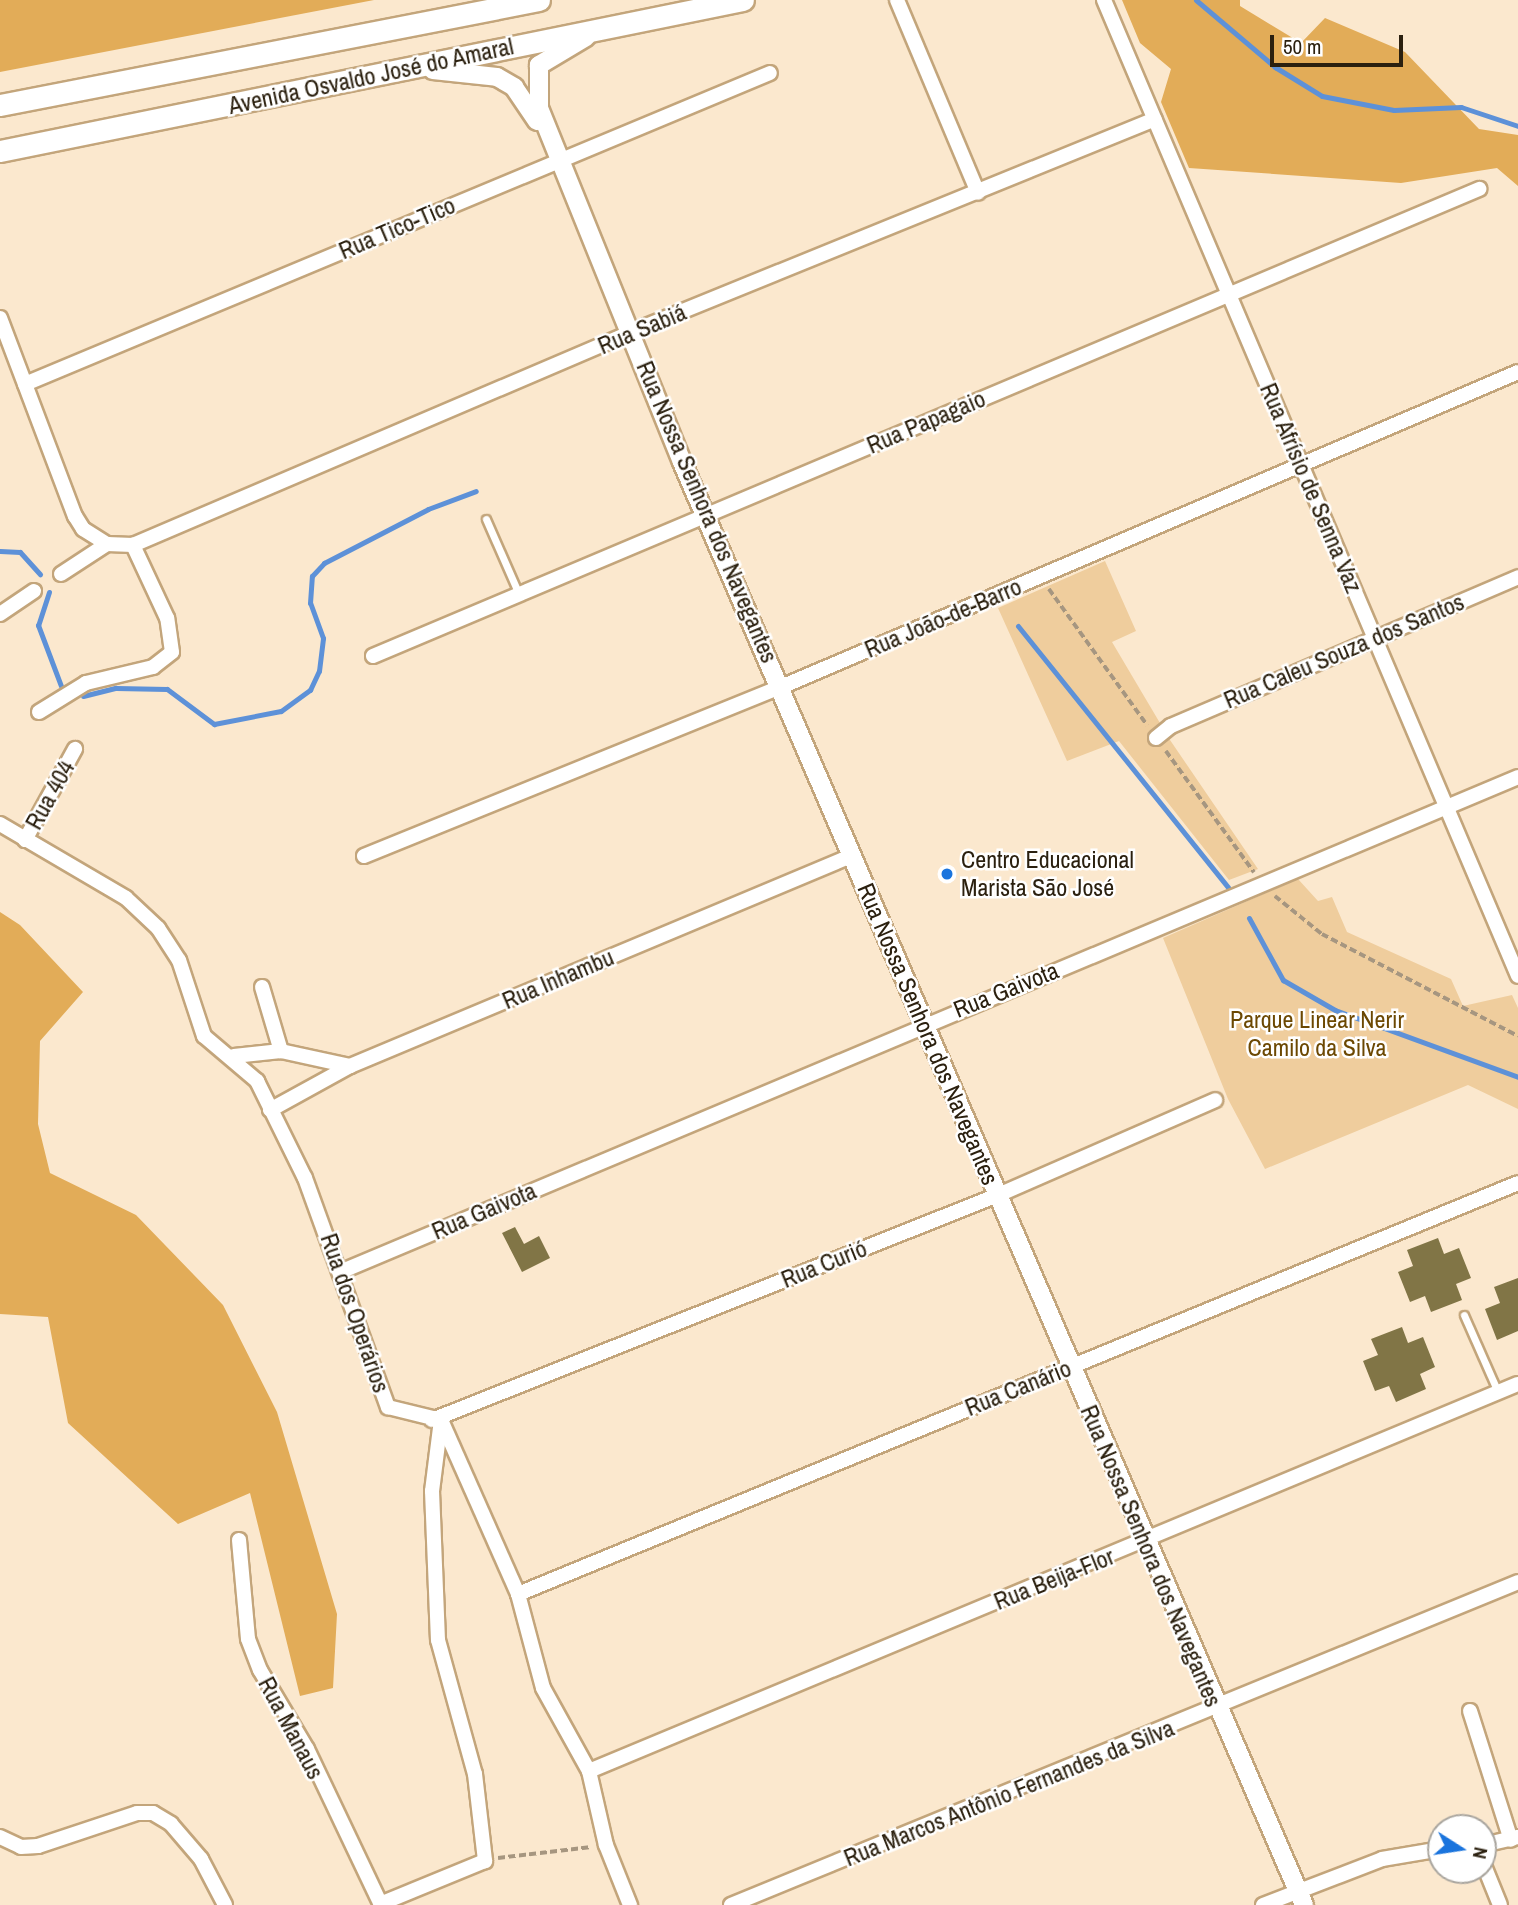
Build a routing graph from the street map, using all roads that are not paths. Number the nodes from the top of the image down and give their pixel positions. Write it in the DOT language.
graph roads {
  1 [pos="539,0"];
  2 [pos="743,0"];
  3 [pos="897,0"];
  4 [pos="1104,0"];
  5 [pos="611,25"];
  6 [pos="415,70"];
  7 [pos="770,73"];
  8 [pos="0,105"];
  9 [pos="1155,119"];
  10 [pos="0,151"];
  11 [pos="560,160"];
  12 [pos="1479,189"];
  13 [pos="978,193"];
  14 [pos="1229,295"];
  15 [pos="0,318"];
  16 [pos="631,333"];
  17 [pos="1518,372"];
  18 [pos="25,384"];
  19 [pos="1301,465"];
  20 [pos="708,513"];
  21 [pos="486,519"];
  22 [pos="107,544"];
  23 [pos="133,545"];
  24 [pos="61,574"];
  25 [pos="1518,577"];
  26 [pos="34,591"];
  27 [pos="519,594"];
  28 [pos="0,614"];
  29 [pos="1375,638"];
  30 [pos="373,656"];
  31 [pos="781,687"];
  32 [pos="39,712"];
  33 [pos="1156,738"];
  34 [pos="75,749"];
  35 [pos="1518,777"];
  36 [pos="1446,807"];
  37 [pos="0,824"];
  38 [pos="25,840"];
  39 [pos="364,856"];
  40 [pos="851,856"];
  41 [pos="1518,976"];
  42 [pos="262,987"];
  43 [pos="926,1023"];
  44 [pos="281,1051"];
  45 [pos="234,1056"];
  46 [pos="350,1066"];
  47 [pos="1215,1100"];
  48 [pos="270,1110"];
  49 [pos="1518,1183"];
  50 [pos="998,1195"];
  51 [pos="340,1272"];
  52 [pos="1464,1315"];
  53 [pos="1070,1367"];
  54 [pos="1518,1384"];
  55 [pos="1498,1392"];
  56 [pos="435,1420"];
  57 [pos="239,1540"];
  58 [pos="1147,1540"];
  59 [pos="1518,1582"];
  60 [pos="518,1594"];
  61 [pos="1217,1709"];
  62 [pos="1470,1711"];
  63 [pos="589,1771"];
  64 [pos="0,1837"];
  65 [pos="1515,1839"];
  66 [pos="1497,1842"];
  67 [pos="1427,1851"];
  68 [pos="1492,1884"];
  69 [pos="1301,1898"];
  70 [pos="225,1905"];
  71 [pos="381,1905"];
  72 [pos="630,1905"];
  73 [pos="731,1905"];
  74 [pos="1263,1905"];
  75 [pos="1500,1905"];
  1 -- 8 [label="main road, Avenida Osvaldo José do Amaral"];
  2 -- 5 [label="main road, Avenida Osvaldo José do Amaral"];
  3 -- 13 [label="street"];
  4 -- 9 [label="street, Rua Afrísio de Senna Vaz"];
  5 -- 6 [label="main road, Avenida Osvaldo José do Amaral"];
  5 -- 11 [label="street, Rua Nossa Senhora dos Navegantes"];
  6 -- 10 [label="main road, Avenida Osvaldo José do Amaral"];
  6 -- 11 [label="street, Rua Nossa Senhora dos Navegantes"];
  7 -- 11 [label="street, Rua Tico-Tico"];
  9 -- 13 [label="street, Rua Sabiá"];
  9 -- 14 [label="street, Rua Afrísio de Senna Vaz"];
  11 -- 16 [label="street, Rua Nossa Senhora dos Navegantes"];
  11 -- 18 [label="street, Rua Tico-Tico"];
  12 -- 14 [label="street, Rua Papagaio"];
  13 -- 16 [label="street, Rua Sabiá"];
  14 -- 19 [label="street, Rua Afrísio de Senna Vaz"];
  14 -- 20 [label="street, Rua Papagaio"];
  15 -- 18 [label="street"];
  16 -- 20 [label="street, Rua Nossa Senhora dos Navegantes"];
  16 -- 23 [label="street, Rua Sabiá"];
  17 -- 19 [label="street, Rua João-de-Barro"];
  18 -- 22 [label="street"];
  19 -- 29 [label="street, Rua Afrísio de Senna Vaz"];
  19 -- 31 [label="street, Rua João-de-Barro"];
  20 -- 27 [label="street, Rua Papagaio"];
  20 -- 31 [label="street, Rua Nossa Senhora dos Navegantes"];
  21 -- 27 [label="lane"];
  22 -- 23 [label="street"];
  22 -- 24 [label="street"];
  23 -- 32 [label="street"];
  25 -- 29 [label="street, Rua Caleu Souza dos Santos"];
  26 -- 28 [label="street"];
  27 -- 30 [label="street, Rua Papagaio"];
  29 -- 33 [label="street, Rua Caleu Souza dos Santos"];
  29 -- 36 [label="street, Rua Afrísio de Senna Vaz"];
  31 -- 39 [label="street, Rua João-de-Barro"];
  31 -- 40 [label="street, Rua Nossa Senhora dos Navegantes"];
  34 -- 38 [label="street, Rua 404"];
  35 -- 36 [label="street, Rua Gaivota"];
  36 -- 41 [label="street, Rua Afrísio de Senna Vaz"];
  36 -- 43 [label="street, Rua Gaivota"];
  37 -- 38 [label="street, Rua dos Operários"];
  38 -- 45 [label="street, Rua dos Operários"];
  40 -- 43 [label="street, Rua Nossa Senhora dos Navegantes"];
  40 -- 46 [label="street, Rua Inhambu"];
  42 -- 44 [label="street"];
  43 -- 50 [label="street, Rua Nossa Senhora dos Navegantes"];
  43 -- 51 [label="street, Rua Gaivota"];
  44 -- 45 [label="street"];
  44 -- 46 [label="street"];
  45 -- 48 [label="street, Rua dos Operários"];
  46 -- 48 [label="street, Rua Inhambu"];
  47 -- 50 [label="street, Rua Curió"];
  48 -- 51 [label="street, Rua dos Operários"];
  49 -- 53 [label="street, Rua Canário"];
  50 -- 53 [label="street, Rua Nossa Senhora dos Navegantes"];
  50 -- 56 [label="street, Rua Curió"];
  51 -- 56 [label="street, Rua dos Operários"];
  52 -- 55 [label="lane"];
  53 -- 58 [label="street, Rua Nossa Senhora dos Navegantes"];
  53 -- 60 [label="street, Rua Canário"];
  54 -- 55 [label="street, Rua Beija-Flor"];
  55 -- 58 [label="street, Rua Beija-Flor"];
  56 -- 60 [label="street"];
  56 -- 71 [label="street"];
  57 -- 71 [label="street, Rua Manaus"];
  58 -- 61 [label="street, Rua Nossa Senhora dos Navegantes"];
  58 -- 63 [label="street, Rua Beija-Flor"];
  59 -- 61 [label="street, Rua Marcos Antônio Fernandes da Silva"];
  60 -- 63 [label="street"];
  61 -- 69 [label="street, Rua Nossa Senhora dos Navegantes"];
  61 -- 73 [label="street, Rua Marcos Antônio Fernandes da Silva"];
  62 -- 65 [label="street"];
  63 -- 72 [label="street"];
  64 -- 70 [label="street"];
  65 -- 66 [label="street"];
  67 -- 69 [label="street"];
  68 -- 75 [label="street"];
  69 -- 74 [label="street"];
}
